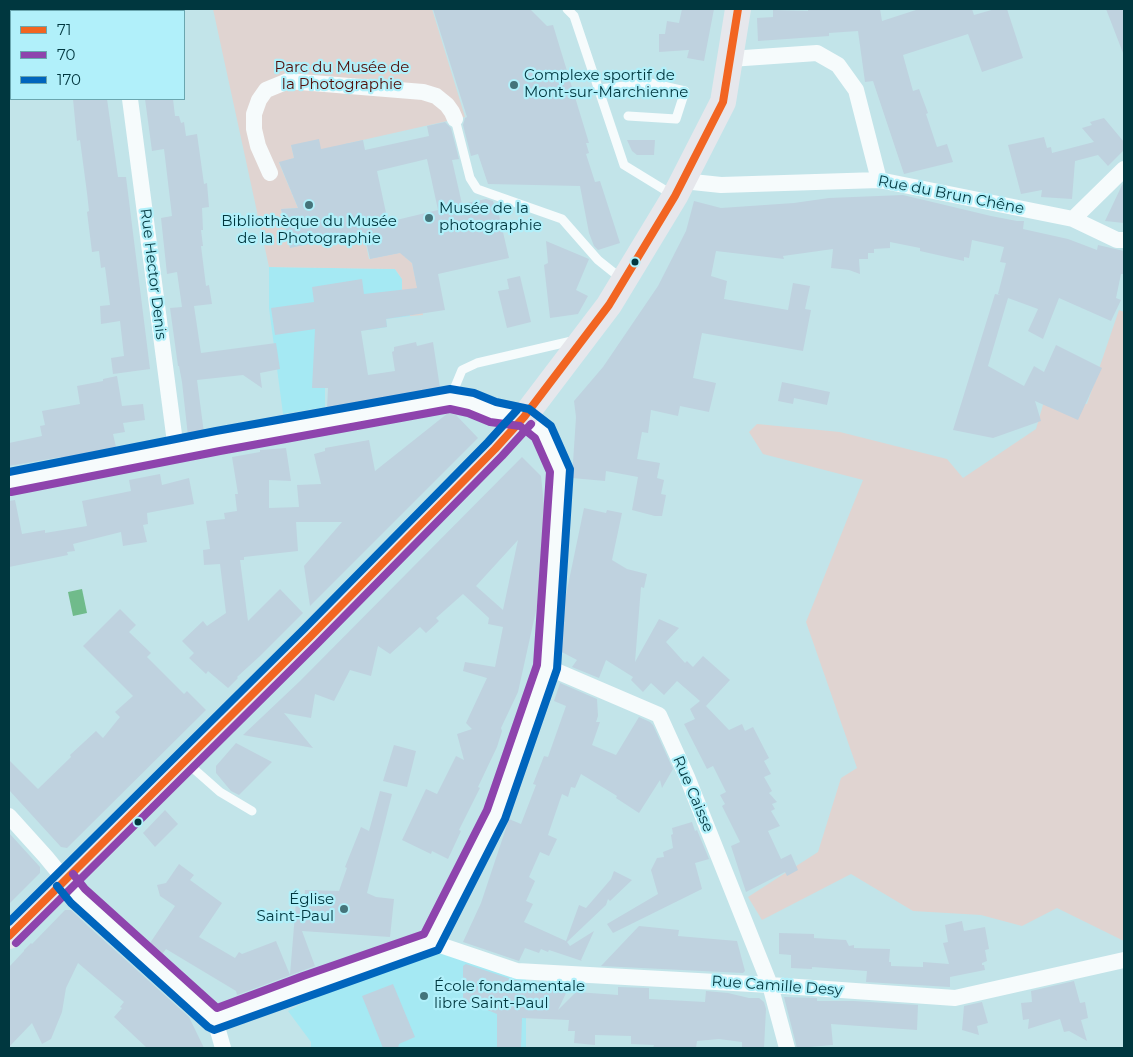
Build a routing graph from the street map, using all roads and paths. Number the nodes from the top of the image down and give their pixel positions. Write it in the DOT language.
graph roads {
  1 [pos="566,9"];
  2 [pos="738,9"];
  3 [pos="730,59"];
  4 [pos="599,89"];
  5 [pos="130,100"];
  6 [pos="628,116"];
  7 [pos="455,119"];
  8 [pos="1124,169"];
  9 [pos="270,173"];
  10 [pos="878,180"];
  11 [pos="679,189"];
  12 [pos="1073,218"];
  13 [pos="1124,240"];
  14 [pos="624,280"];
  15 [pos="583,338"];
  16 [pos="450,399"];
  17 [pos="524,417"];
  18 [pos="176,450"];
  19 [pos="9,482"];
  20 [pos="548,668"];
  21 [pos="185,761"];
  22 [pos="252,811"];
  23 [pos="9,816"];
  24 [pos="66,880"];
  25 [pos="9,936"];
  26 [pos="430,942"];
  27 [pos="1124,960"];
  28 [pos="770,985"];
  29 [pos="215,1020"];
  30 [pos="223,1048"];
  31 [pos="787,1048"];
  1 -- 4 [label="lane"];
  2 -- 3 [label="main road"];
  3 -- 10 [label="street"];
  3 -- 11 [label="main road"];
  4 -- 6 [label="lane"];
  4 -- 11 [label="lane"];
  5 -- 18 [label="street, Rue Hector Denis"];
  7 -- 9 [label="street"];
  7 -- 14 [label="lane"];
  8 -- 12 [label="street"];
  10 -- 11 [label="street, Rue du Brun Chêne"];
  10 -- 12 [label="street, Rue du Brun Chêne"];
  11 -- 14 [label="main road"];
  12 -- 13 [label="street, Rue du Brun Chêne"];
  14 -- 15 [label="main road"];
  15 -- 16 [label="lane"];
  15 -- 17 [label="main road"];
  16 -- 17 [label="street"];
  16 -- 18 [label="street"];
  17 -- 20 [label="street"];
  17 -- 21 [label="main road"];
  18 -- 19 [label="street"];
  20 -- 26 [label="street"];
  20 -- 28 [label="street, Rue Caisse"];
  21 -- 22 [label="lane"];
  21 -- 24 [label="main road"];
  23 -- 24 [label="street"];
  24 -- 25 [label="main road"];
  24 -- 29 [label="street"];
  26 -- 28 [label="street, Rue Camille Desy"];
  26 -- 29 [label="street"];
  27 -- 28 [label="street, Rue Camille Desy"];
  28 -- 31 [label="street, Rue Caisse"];
  29 -- 30 [label="street"];
}
